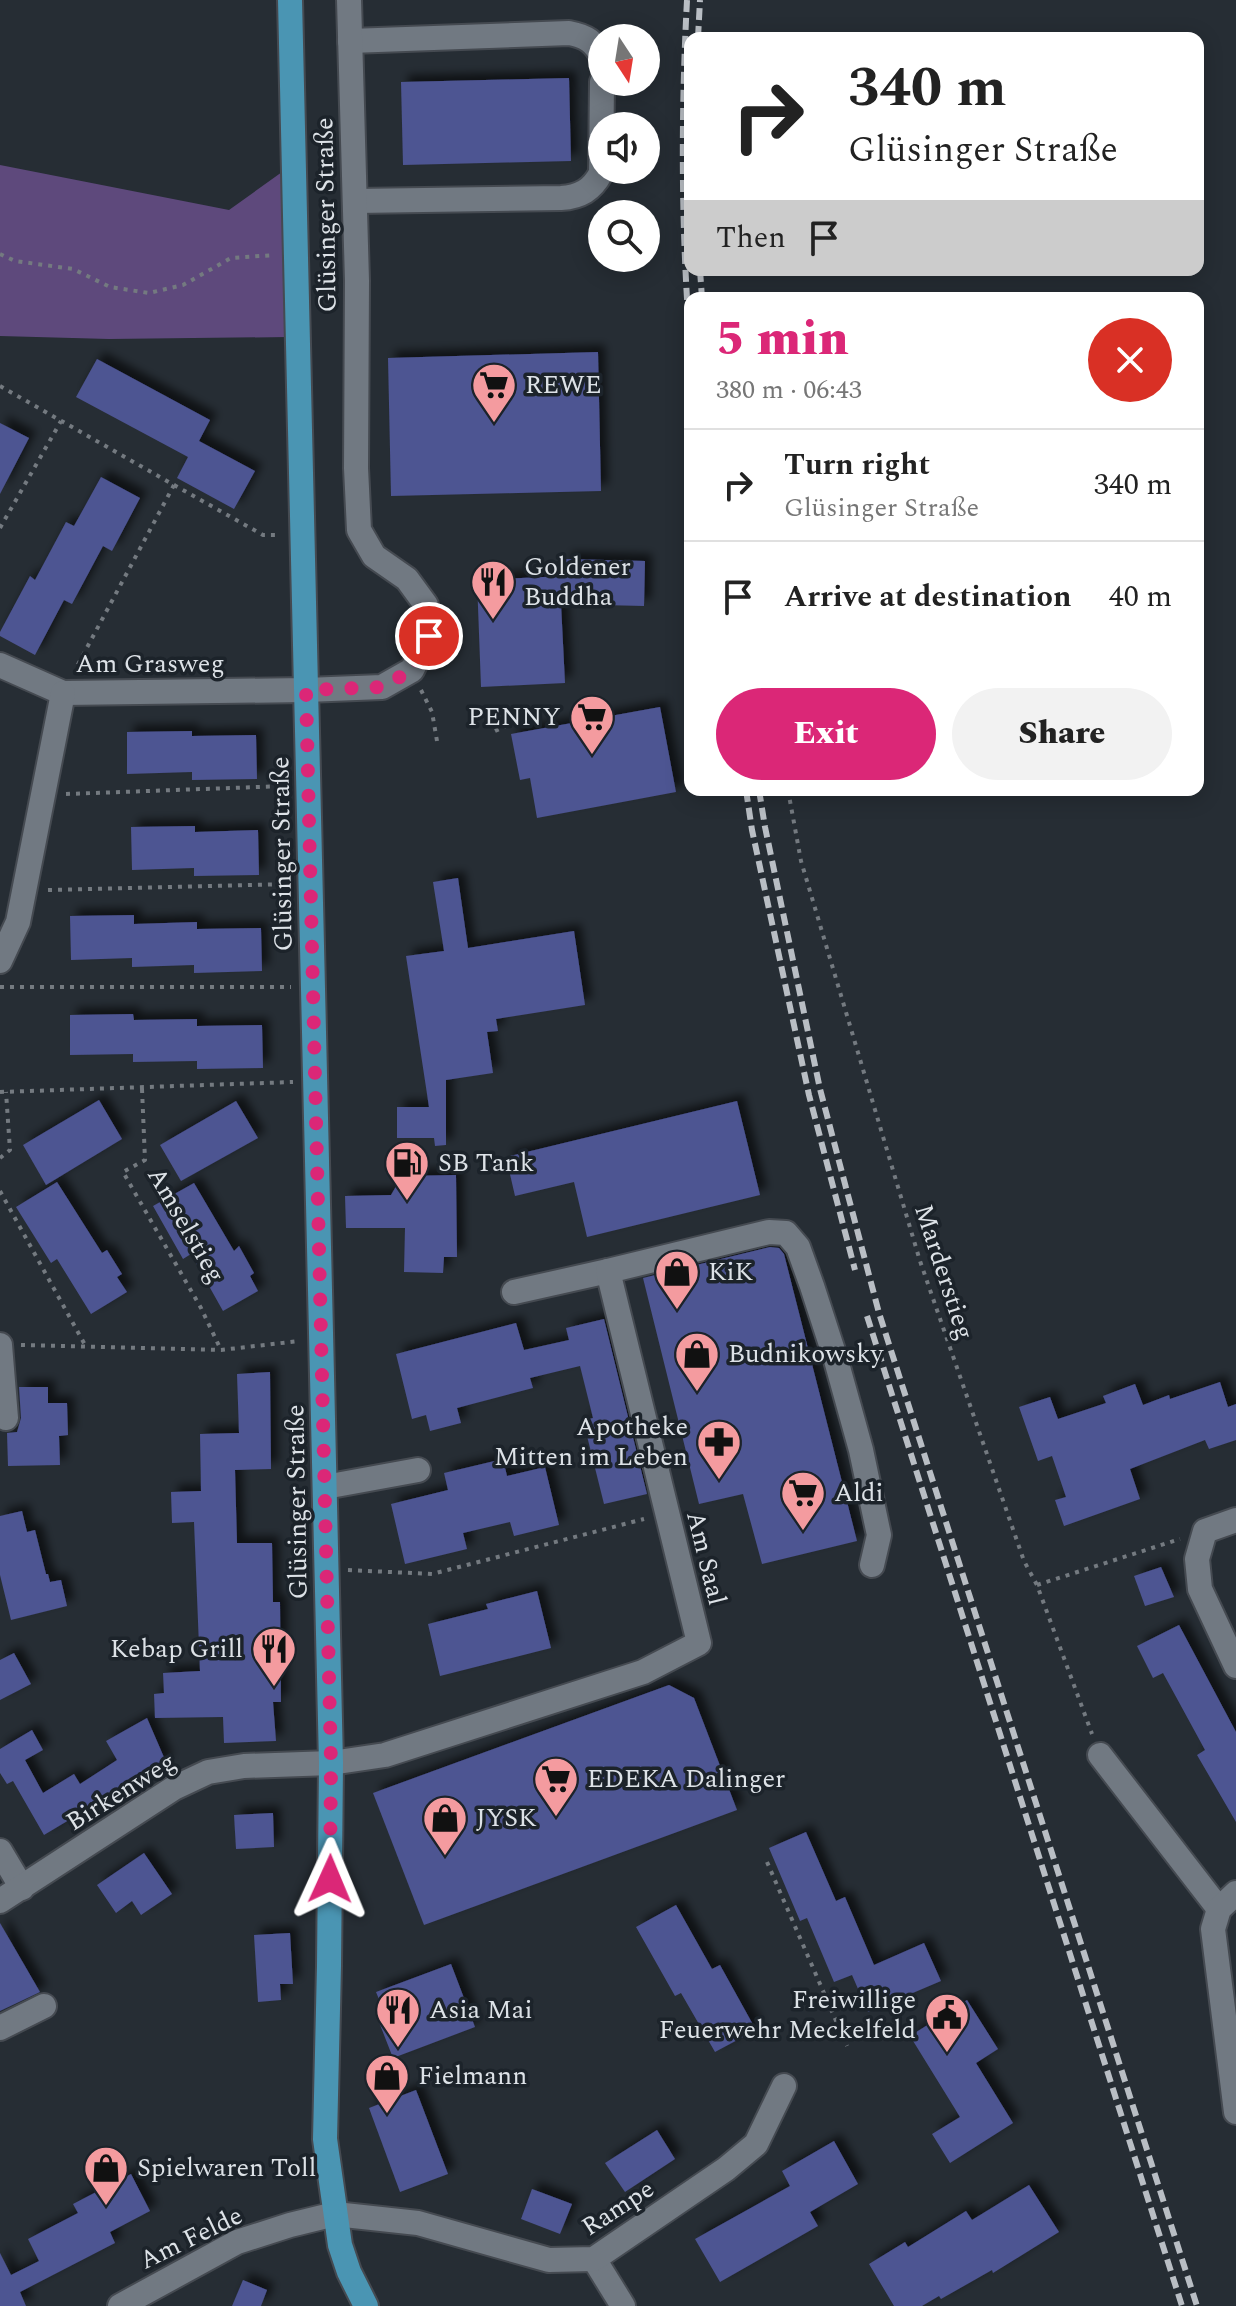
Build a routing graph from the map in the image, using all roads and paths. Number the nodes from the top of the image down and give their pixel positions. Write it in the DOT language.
graph roads {
  1 [pos="290,0"];
  2 [pos="349,0"];
  3 [pos="588,40"];
  4 [pos="350,41"];
  5 [pos="602,96"];
  6 [pos="355,201"];
  7 [pos="296,253"];
  8 [pos="0,254"];
  9 [pos="0,386"];
  10 [pos="61,421"];
  11 [pos="174,485"];
  12 [pos="0,528"];
  13 [pos="303,536"];
  14 [pos="0,665"];
  15 [pos="412,670"];
  16 [pos="306,690"];
  17 [pos="63,693"];
  18 [pos="524,722"];
  19 [pos="495,731"];
  20 [pos="437,741"];
  21 [pos="310,786"];
  22 [pos="43,795"];
  23 [pos="789,796"];
  24 [pos="311,883"];
  25 [pos="25,890"];
  26 [pos="0,961"];
  27 [pos="0,987"];
  28 [pos="313,987"];
  29 [pos="315,1081"];
  30 [pos="142,1089"];
  31 [pos="3,1092"];
  32 [pos="0,1158"];
  33 [pos="0,1191"];
  34 [pos="608,1271"];
  35 [pos="514,1292"];
  36 [pos="321,1338"];
  37 [pos="1,1345"];
  38 [pos="85,1345"];
  39 [pos="221,1350"];
  40 [pos="6,1418"];
  41 [pos="418,1470"];
  42 [pos="325,1487"];
  43 [pos="666,1513"];
  44 [pos="1236,1520"];
  45 [pos="1205,1531"];
  46 [pos="872,1565"];
  47 [pos="327,1569"];
  48 [pos="1037,1585"];
  49 [pos="1236,1666"];
  50 [pos="1100,1755"];
  51 [pos="331,1763"];
  52 [pos="0,1851"];
  53 [pos="767,1862"];
  54 [pos="22,1888"];
  55 [pos="0,1901"];
  56 [pos="1227,1901"];
  57 [pos="44,2006"];
  58 [pos="0,2028"];
  59 [pos="847,2046"];
  60 [pos="784,2086"];
  61 [pos="1236,2112"];
  62 [pos="335,2214"];
  63 [pos="594,2259"];
  64 [pos="127,2304"];
  65 [pos="366,2306"];
  66 [pos="623,2306"];
  1 -- 7 [label="main road, Glüsinger Straße"];
  2 -- 4 [label="street, Glüsinger Straße"];
  3 -- 4 [label="street"];
  4 -- 6 [label="street, Glüsinger Straße"];
  5 -- 6 [label="street"];
  6 -- 15 [label="street, Glüsinger Straße"];
  7 -- 8 [label="path"];
  7 -- 13 [label="main road, Glüsinger Straße"];
  9 -- 10 [label="path"];
  10 -- 11 [label="path"];
  10 -- 12 [label="path"];
  11 -- 13 [label="path"];
  11 -- 17 [label="path"];
  13 -- 16 [label="main road, Glüsinger Straße"];
  14 -- 17 [label="street, Am Grasweg"];
  15 -- 16 [label="street"];
  15 -- 20 [label="path"];
  16 -- 17 [label="street, Am Grasweg"];
  16 -- 21 [label="main road, Glüsinger Straße"];
  17 -- 22 [label="street"];
  18 -- 19 [label="path"];
  21 -- 22 [label="path"];
  21 -- 24 [label="main road, Glüsinger Straße"];
  22 -- 25 [label="street"];
  23 -- 48 [label="path, Marderstieg"];
  24 -- 25 [label="path"];
  24 -- 28 [label="main road, Glüsinger Straße"];
  25 -- 26 [label="street"];
  27 -- 28 [label="path"];
  28 -- 29 [label="main road, Glüsinger Straße"];
  29 -- 30 [label="path"];
  29 -- 36 [label="main road, Glüsinger Straße"];
  30 -- 31 [label="path"];
  30 -- 39 [label="path, Amselstieg"];
  31 -- 32 [label="path"];
  33 -- 38 [label="path"];
  34 -- 35 [label="street"];
  34 -- 43 [label="street, Am Saal"];
  34 -- 46 [label="street"];
  36 -- 39 [label="path"];
  36 -- 42 [label="main road, Glüsinger Straße"];
  37 -- 38 [label="path"];
  37 -- 40 [label="street"];
  38 -- 39 [label="path"];
  41 -- 42 [label="street"];
  42 -- 47 [label="main road, Glüsinger Straße"];
  43 -- 47 [label="path"];
  43 -- 51 [label="street, Am Saal"];
  44 -- 45 [label="street"];
  45 -- 48 [label="path"];
  45 -- 49 [label="street"];
  47 -- 51 [label="main road, Glüsinger Straße"];
  48 -- 50 [label="path, Marderstieg"];
  50 -- 56 [label="street"];
  51 -- 54 [label="street, Birkenweg"];
  51 -- 62 [label="main road, Glüsinger Straße"];
  52 -- 54 [label="street"];
  53 -- 59 [label="path"];
  54 -- 55 [label="street, Birkenweg"];
  56 -- 61 [label="street"];
  57 -- 58 [label="street"];
  60 -- 63 [label="street, Rampe"];
  62 -- 63 [label="street, Rampe"];
  62 -- 64 [label="street, Am Felde"];
  62 -- 65 [label="main road, Glüsinger Straße"];
  63 -- 66 [label="street"];
}
